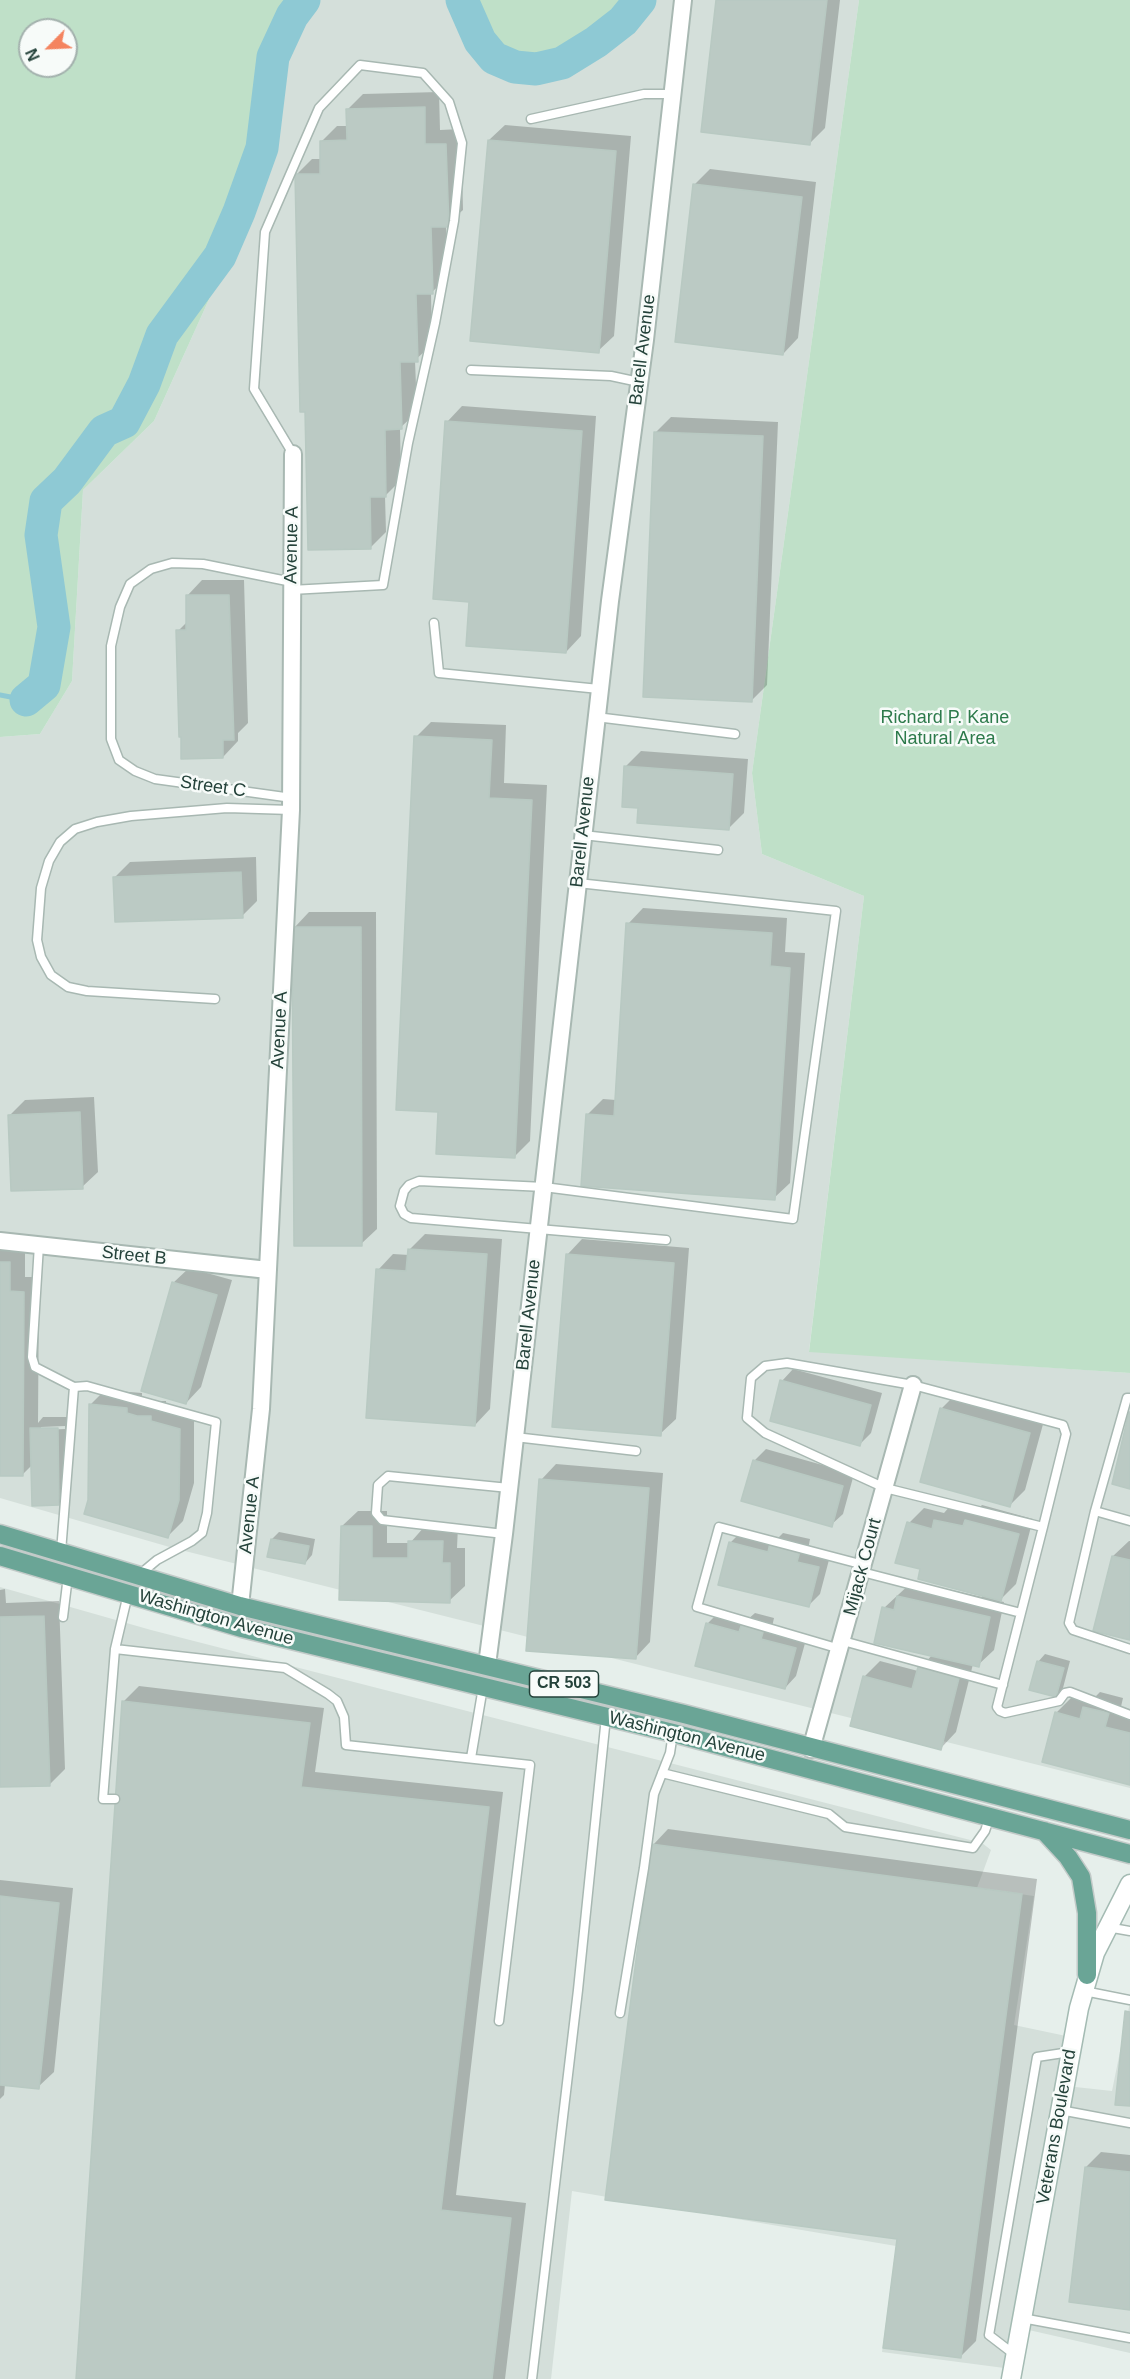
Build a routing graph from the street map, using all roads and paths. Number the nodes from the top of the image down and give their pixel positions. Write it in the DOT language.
graph roads {
  1 [pos="683,0"];
  2 [pos="674,94"];
  3 [pos="531,119"];
  4 [pos="471,369"];
  5 [pos="639,382"];
  6 [pos="293,454"];
  7 [pos="292,586"];
  8 [pos="434,623"];
  9 [pos="599,690"];
  10 [pos="596,717"];
  11 [pos="735,734"];
  12 [pos="292,804"];
  13 [pos="583,835"];
  14 [pos="718,850"];
  15 [pos="578,883"];
  16 [pos="215,999"];
  17 [pos="544,1187"];
  18 [pos="539,1230"];
  19 [pos="666,1240"];
  20 [pos="0,1241"];
  21 [pos="39,1245"];
  22 [pos="268,1270"];
  23 [pos="913,1385"];
  24 [pos="74,1387"];
  25 [pos="1130,1398"];
  26 [pos="515,1437"];
  27 [pos="636,1451"];
  28 [pos="509,1488"];
  29 [pos="885,1488"];
  30 [pos="1095,1511"];
  31 [pos="1130,1521"];
  32 [pos="1043,1527"];
  33 [pos="0,1534"];
  34 [pos="504,1534"];
  35 [pos="61,1552"];
  36 [pos="0,1556"];
  37 [pos="863,1568"];
  38 [pos="69,1575"];
  39 [pos="139,1575"];
  40 [pos="128,1593"];
  41 [pos="240,1606"];
  42 [pos="1021,1613"];
  43 [pos="63,1617"];
  44 [pos="841,1645"];
  45 [pos="116,1649"];
  46 [pos="1130,1649"];
  47 [pos="488,1665"];
  48 [pos="1003,1685"];
  49 [pos="483,1686"];
  50 [pos="1130,1715"];
  51 [pos="606,1717"];
  52 [pos="673,1733"];
  53 [pos="812,1749"];
  54 [pos="471,1758"];
  55 [pos="662,1773"];
  56 [pos="115,1799"];
  57 [pos="990,1816"];
  58 [pos="1130,1830"];
  59 [pos="1044,1831"];
  60 [pos="1130,1854"];
  61 [pos="1130,1884"];
  62 [pos="1107,1927"];
  63 [pos="1130,1931"];
  64 [pos="1085,1983"];
  65 [pos="1130,2000"];
  66 [pos="620,2013"];
  67 [pos="499,2021"];
  68 [pos="1070,2052"];
  69 [pos="1060,2110"];
  70 [pos="1130,2123"];
  71 [pos="1022,2318"];
  72 [pos="1130,2338"];
  73 [pos="1016,2355"];
  74 [pos="532,2379"];
  75 [pos="1011,2379"];
  1 -- 2 [label="street, Barell Avenue"];
  2 -- 3 [label="lane"];
  2 -- 5 [label="street, Barell Avenue"];
  4 -- 5 [label="lane"];
  5 -- 9 [label="street, Barell Avenue"];
  6 -- 7 [label="street, Avenue A"];
  6 -- 7 [label="lane"];
  7 -- 12 [label="street, Avenue A"];
  7 -- 12 [label="lane, Street C"];
  8 -- 9 [label="lane"];
  9 -- 10 [label="street, Barell Avenue"];
  10 -- 11 [label="lane"];
  10 -- 13 [label="street, Barell Avenue"];
  12 -- 16 [label="lane"];
  12 -- 22 [label="street, Avenue A"];
  13 -- 14 [label="lane"];
  13 -- 15 [label="street, Barell Avenue"];
  15 -- 17 [label="street, Barell Avenue"];
  15 -- 17 [label="lane"];
  17 -- 18 [label="street, Barell Avenue"];
  17 -- 18 [label="lane"];
  18 -- 19 [label="lane"];
  18 -- 26 [label="street, Barell Avenue"];
  20 -- 21 [label="street, Street B"];
  21 -- 22 [label="street, Street B"];
  21 -- 24 [label="lane"];
  22 -- 41 [label="street, Avenue A"];
  23 -- 29 [label="street, Mijack Court"];
  23 -- 29 [label="lane"];
  23 -- 32 [label="lane"];
  24 -- 35 [label="lane"];
  24 -- 39 [label="lane"];
  25 -- 30 [label="lane"];
  26 -- 27 [label="lane"];
  26 -- 28 [label="street, Barell Avenue"];
  28 -- 34 [label="street, Barell Avenue"];
  28 -- 34 [label="lane"];
  29 -- 32 [label="lane"];
  29 -- 37 [label="street, Mijack Court"];
  30 -- 31 [label="lane"];
  30 -- 46 [label="lane"];
  32 -- 42 [label="lane"];
  33 -- 35 [label="main road, Washington Avenue / CR 503"];
  34 -- 47 [label="street, Barell Avenue"];
  35 -- 39 [label="main road, Washington Avenue / CR 503"];
  36 -- 38 [label="main road, Washington Avenue / CR 503"];
  37 -- 42 [label="lane"];
  37 -- 44 [label="street, Mijack Court"];
  37 -- 44 [label="lane"];
  38 -- 40 [label="main road, Washington Avenue / CR 503"];
  38 -- 43 [label="lane"];
  39 -- 41 [label="main road, Washington Avenue / CR 503"];
  40 -- 45 [label="lane"];
  40 -- 49 [label="main road, Washington Avenue / CR 503"];
  41 -- 47 [label="main road, Washington Avenue / CR 503"];
  42 -- 48 [label="lane"];
  44 -- 48 [label="lane"];
  44 -- 53 [label="street, Mijack Court"];
  45 -- 54 [label="lane"];
  45 -- 56 [label="lane"];
  47 -- 53 [label="main road, Washington Avenue / CR 503"];
  48 -- 50 [label="lane"];
  49 -- 51 [label="main road, Washington Avenue / CR 503"];
  49 -- 54 [label="lane"];
  51 -- 52 [label="main road, Washington Avenue / CR 503"];
  51 -- 74 [label="lane"];
  52 -- 55 [label="lane"];
  52 -- 57 [label="main road, Washington Avenue / CR 503"];
  53 -- 58 [label="main road, Washington Avenue / CR 503"];
  54 -- 67 [label="lane"];
  55 -- 57 [label="lane"];
  55 -- 66 [label="lane"];
  57 -- 59 [label="main road, Washington Avenue / CR 503"];
  59 -- 60 [label="main road, Washington Avenue / CR 503"];
  59 -- 64 [label="main road"];
  61 -- 62 [label="street, Veterans Boulevard"];
  62 -- 63 [label="lane"];
  62 -- 64 [label="street, Veterans Boulevard"];
  64 -- 65 [label="lane"];
  64 -- 68 [label="street, Veterans Boulevard"];
  68 -- 69 [label="street, Veterans Boulevard"];
  68 -- 73 [label="lane"];
  69 -- 70 [label="lane"];
  69 -- 71 [label="street, Veterans Boulevard"];
  71 -- 72 [label="lane"];
  71 -- 73 [label="street, Veterans Boulevard"];
  73 -- 75 [label="street, Veterans Boulevard"];
}
